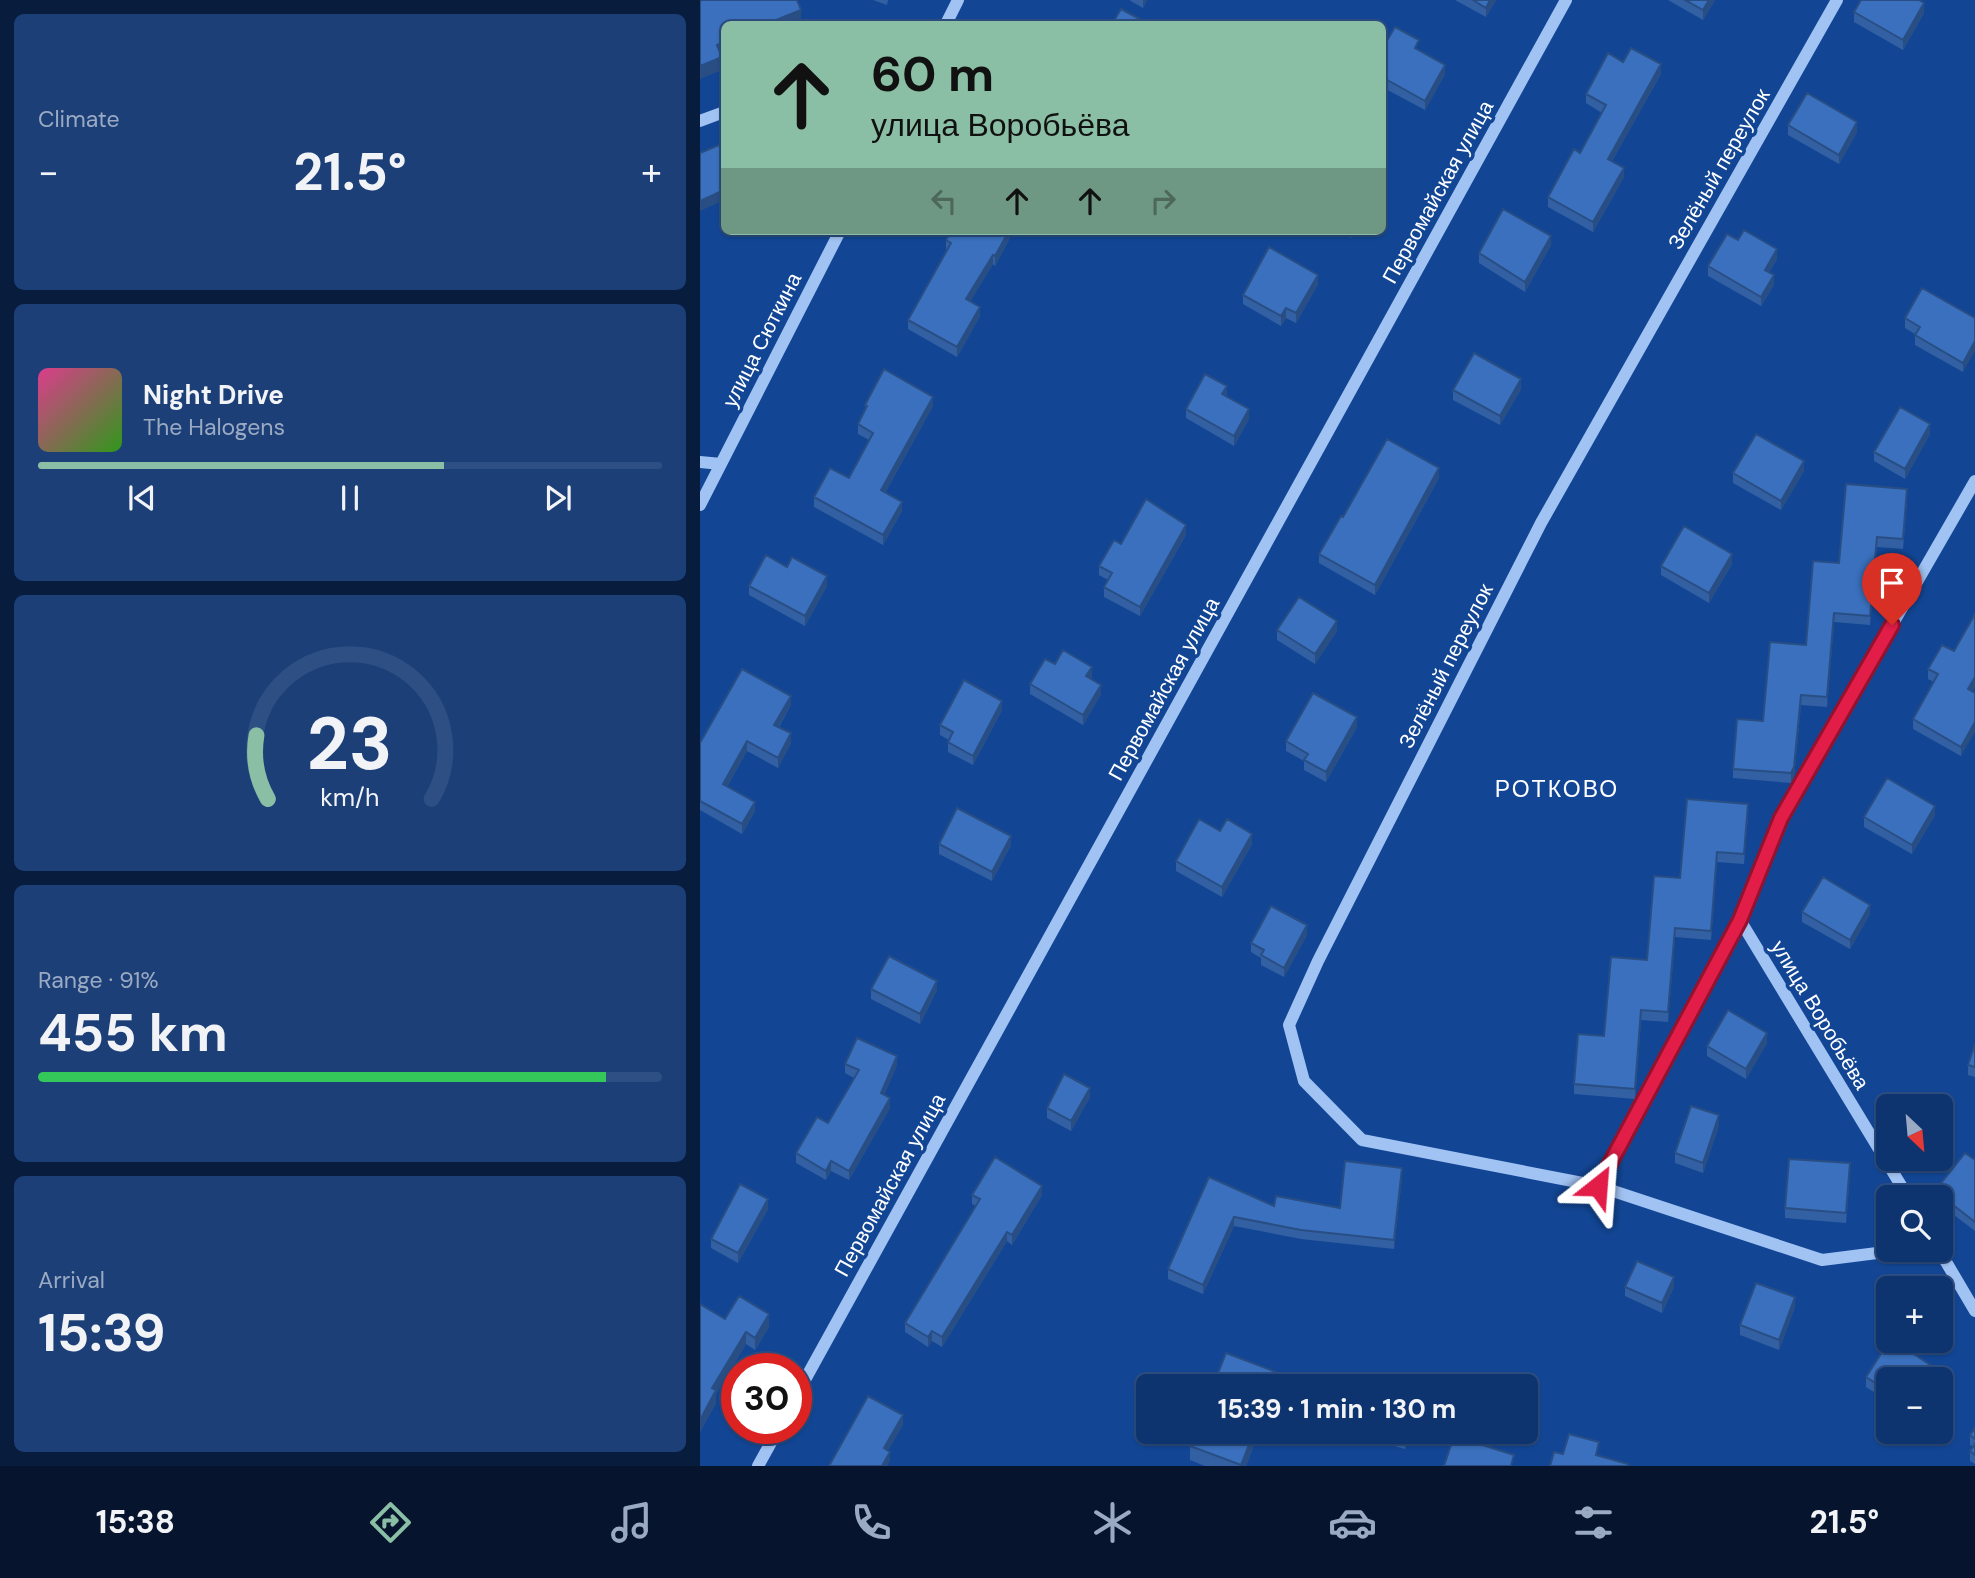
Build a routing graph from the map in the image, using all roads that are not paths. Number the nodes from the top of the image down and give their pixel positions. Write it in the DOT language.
graph roads {
  1 [pos="958,0"];
  2 [pos="1566,0"];
  3 [pos="1837,0"];
  4 [pos="948,21"];
  5 [pos="721,112"];
  6 [pos="700,121"];
  7 [pos="838,235"];
  8 [pos="700,462"];
  9 [pos="721,464"];
  10 [pos="1975,481"];
  11 [pos="700,505"];
  12 [pos="1740,920"];
  13 [pos="1901,1185"];
  14 [pos="1598,1186"];
  15 [pos="1876,1252"];
  16 [pos="1946,1262"];
  17 [pos="1975,1311"];
  18 [pos="812,1367"];
  19 [pos="770,1444"];
  20 [pos="758,1466"];
  1 -- 4 [label="street"];
  2 -- 18 [label="street, Первомайская улица"];
  3 -- 14 [label="street, Зелёный переулок"];
  5 -- 6 [label="street"];
  7 -- 9 [label="street, улица Сюткина"];
  8 -- 9 [label="street"];
  9 -- 11 [label="street, улица Сюткина"];
  10 -- 12 [label="street"];
  12 -- 13 [label="street, улица Воробьёва"];
  12 -- 14 [label="street"];
  14 -- 15 [label="street, Зелёный переулок"];
  16 -- 17 [label="street"];
  19 -- 20 [label="street"];
}
